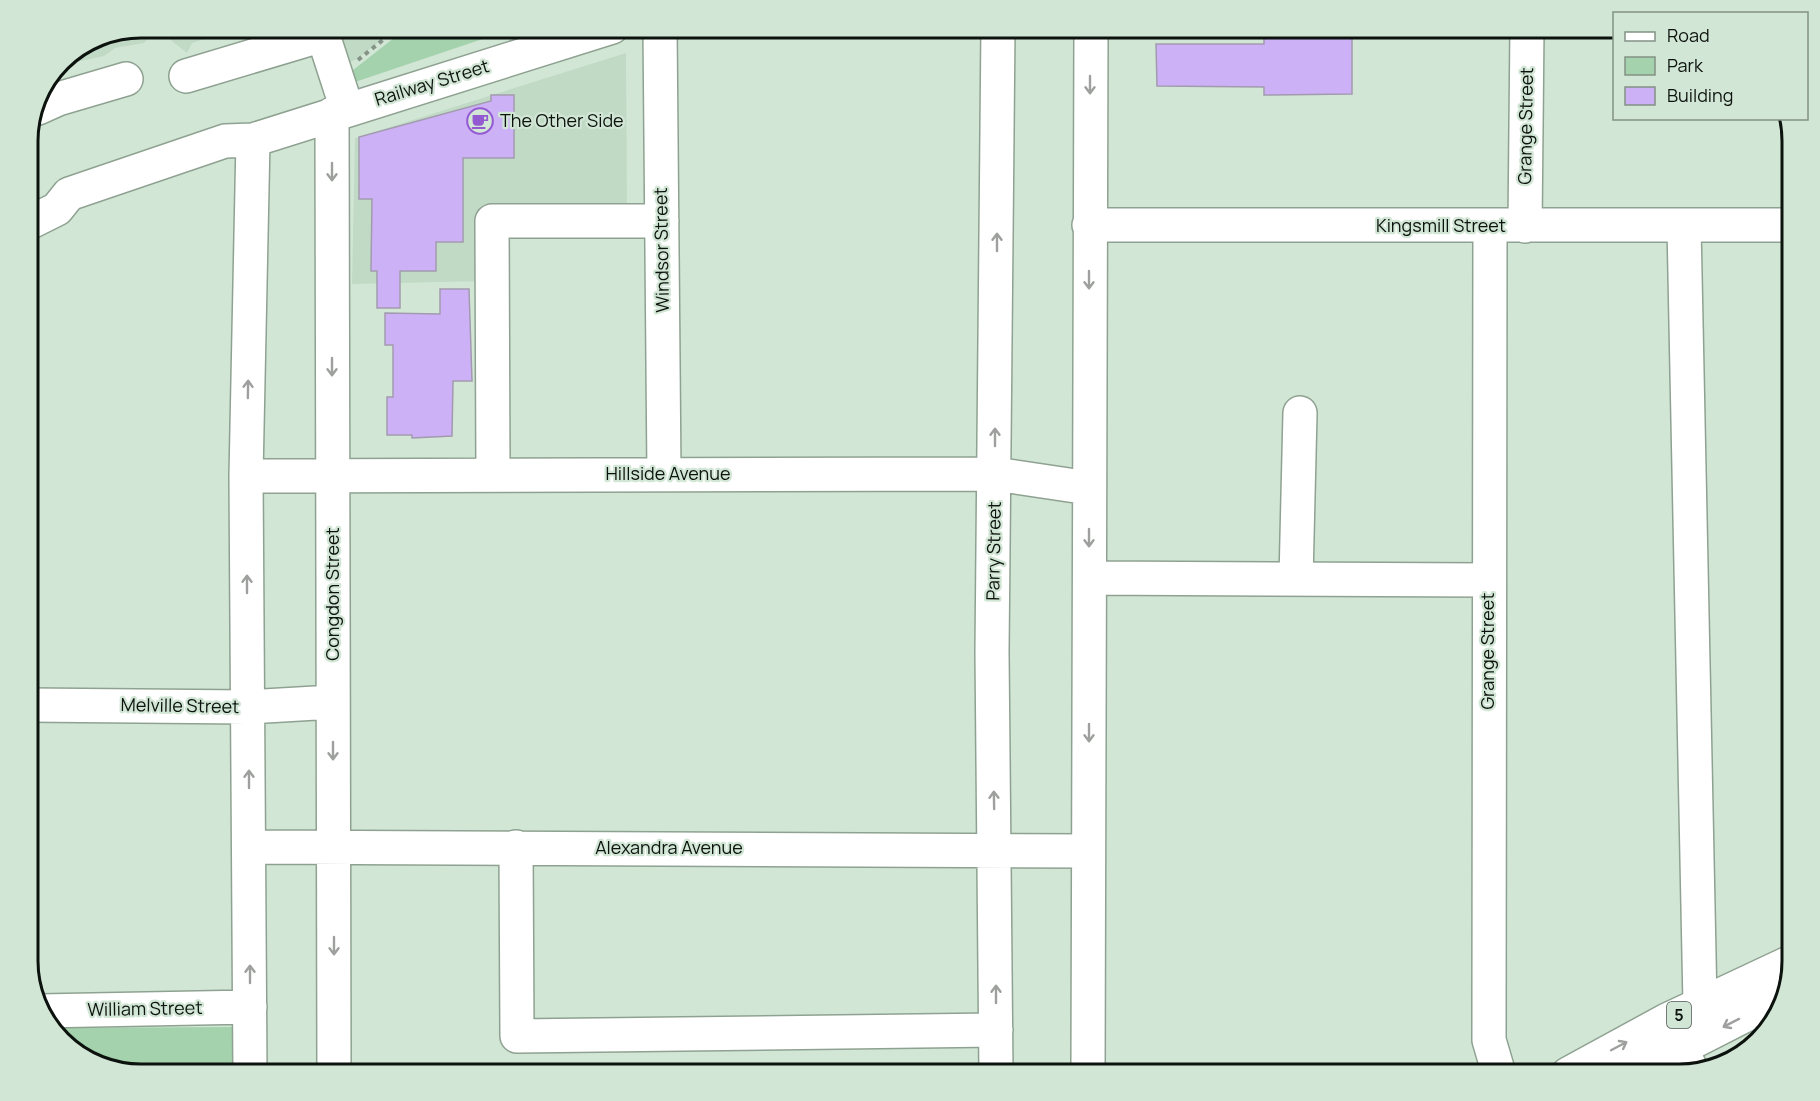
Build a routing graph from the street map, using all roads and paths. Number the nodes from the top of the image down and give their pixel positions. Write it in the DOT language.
graph roads {
  1 [pos="313,38"];
  2 [pos="324,38"];
  3 [pos="385,38"];
  4 [pos="564,38"];
  5 [pos="660,38"];
  6 [pos="999,38"];
  7 [pos="1090,38"];
  8 [pos="1527,38"];
  9 [pos="186,76"];
  10 [pos="126,79"];
  11 [pos="340,103"];
  12 [pos="44,105"];
  13 [pos="253,140"];
  14 [pos="38,218"];
  15 [pos="662,221"];
  16 [pos="1089,225"];
  17 [pos="1782,225"];
  18 [pos="1490,226"];
  19 [pos="1525,226"];
  20 [pos="1684,226"];
  21 [pos="1300,413"];
  22 [pos="493,474"];
  23 [pos="664,474"];
  24 [pos="995,474"];
  25 [pos="246,476"];
  26 [pos="333,476"];
  27 [pos="1089,488"];
  28 [pos="1090,578"];
  29 [pos="1296,579"];
  30 [pos="1488,580"];
  31 [pos="333,702"];
  32 [pos="38,705"];
  33 [pos="249,707"];
  34 [pos="249,848"];
  35 [pos="334,848"];
  36 [pos="516,848"];
  37 [pos="995,850"];
  38 [pos="1088,851"];
  39 [pos="1782,966"];
  40 [pos="1774,1003"];
  41 [pos="1700,1004"];
  42 [pos="250,1007"];
  43 [pos="50,1011"];
  44 [pos="996,1030"];
  45 [pos="1686,1060"];
  46 [pos="250,1064"];
  47 [pos="334,1064"];
  48 [pos="996,1064"];
  49 [pos="1088,1064"];
  50 [pos="1496,1064"];
  51 [pos="1587,1064"];
  52 [pos="1670,1064"];
  1 -- 9 [label="main road, Congdon Street"];
  2 -- 11 [label="main road, Congdon Street"];
  3 -- 11 [label="path"];
  4 -- 11 [label="main road, Railway Street"];
  5 -- 15 [label="main road, Windsor Street"];
  24 -- 6 [label="main road, Parry Street, one-way"];
  7 -- 16 [label="main road, one-way"];
  8 -- 19 [label="main road, Grange Street"];
  10 -- 12 [label="main road"];
  11 -- 13 [label="main road, Railway Street"];
  11 -- 26 [label="main road, Congdon Street, one-way"];
  13 -- 14 [label="main road, Railway Street"];
  25 -- 13 [label="main road, one-way"];
  15 -- 22 [label="main road"];
  15 -- 23 [label="main road, Windsor Street"];
  16 -- 18 [label="main road, Kingsmill Street"];
  16 -- 27 [label="main road, one-way"];
  17 -- 20 [label="main road, Kingsmill Street"];
  18 -- 19 [label="main road, Kingsmill Street"];
  18 -- 30 [label="main road, Grange Street"];
  19 -- 20 [label="main road, Kingsmill Street"];
  20 -- 41 [label="main road"];
  21 -- 29 [label="main road"];
  22 -- 23 [label="main road, Hillside Avenue"];
  22 -- 26 [label="main road, Hillside Avenue"];
  23 -- 24 [label="main road, Hillside Avenue"];
  24 -- 27 [label="main road, Hillside Avenue"];
  37 -- 24 [label="main road, Parry Street, one-way"];
  25 -- 26 [label="main road, Hillside Avenue"];
  33 -- 25 [label="main road, one-way"];
  26 -- 31 [label="main road, Congdon Street"];
  27 -- 28 [label="main road, one-way"];
  28 -- 29 [label="main road"];
  28 -- 38 [label="main road, one-way"];
  29 -- 30 [label="main road"];
  30 -- 50 [label="main road, Grange Street"];
  31 -- 33 [label="main road, Melville Street"];
  31 -- 35 [label="main road, Congdon Street, one-way"];
  32 -- 33 [label="main road, Melville Street"];
  34 -- 33 [label="main road, one-way"];
  34 -- 35 [label="main road, Alexandra Avenue"];
  42 -- 34 [label="main road, one-way"];
  35 -- 36 [label="main road, Alexandra Avenue"];
  35 -- 47 [label="main road, Congdon Street, one-way"];
  36 -- 37 [label="main road, Alexandra Avenue"];
  36 -- 44 [label="main road"];
  37 -- 38 [label="main road, Alexandra Avenue"];
  44 -- 37 [label="main road, Parry Street, one-way"];
  38 -- 49 [label="main road"];
  39 -- 41 [label="main road, 5"];
  40 -- 45 [label="main road, 5, one-way"];
  51 -- 41 [label="main road, 5, one-way"];
  42 -- 43 [label="main road, William Street"];
  42 -- 46 [label="main road"];
  44 -- 48 [label="main road, Parry Street"];
  45 -- 52 [label="main road, 5"];
}
